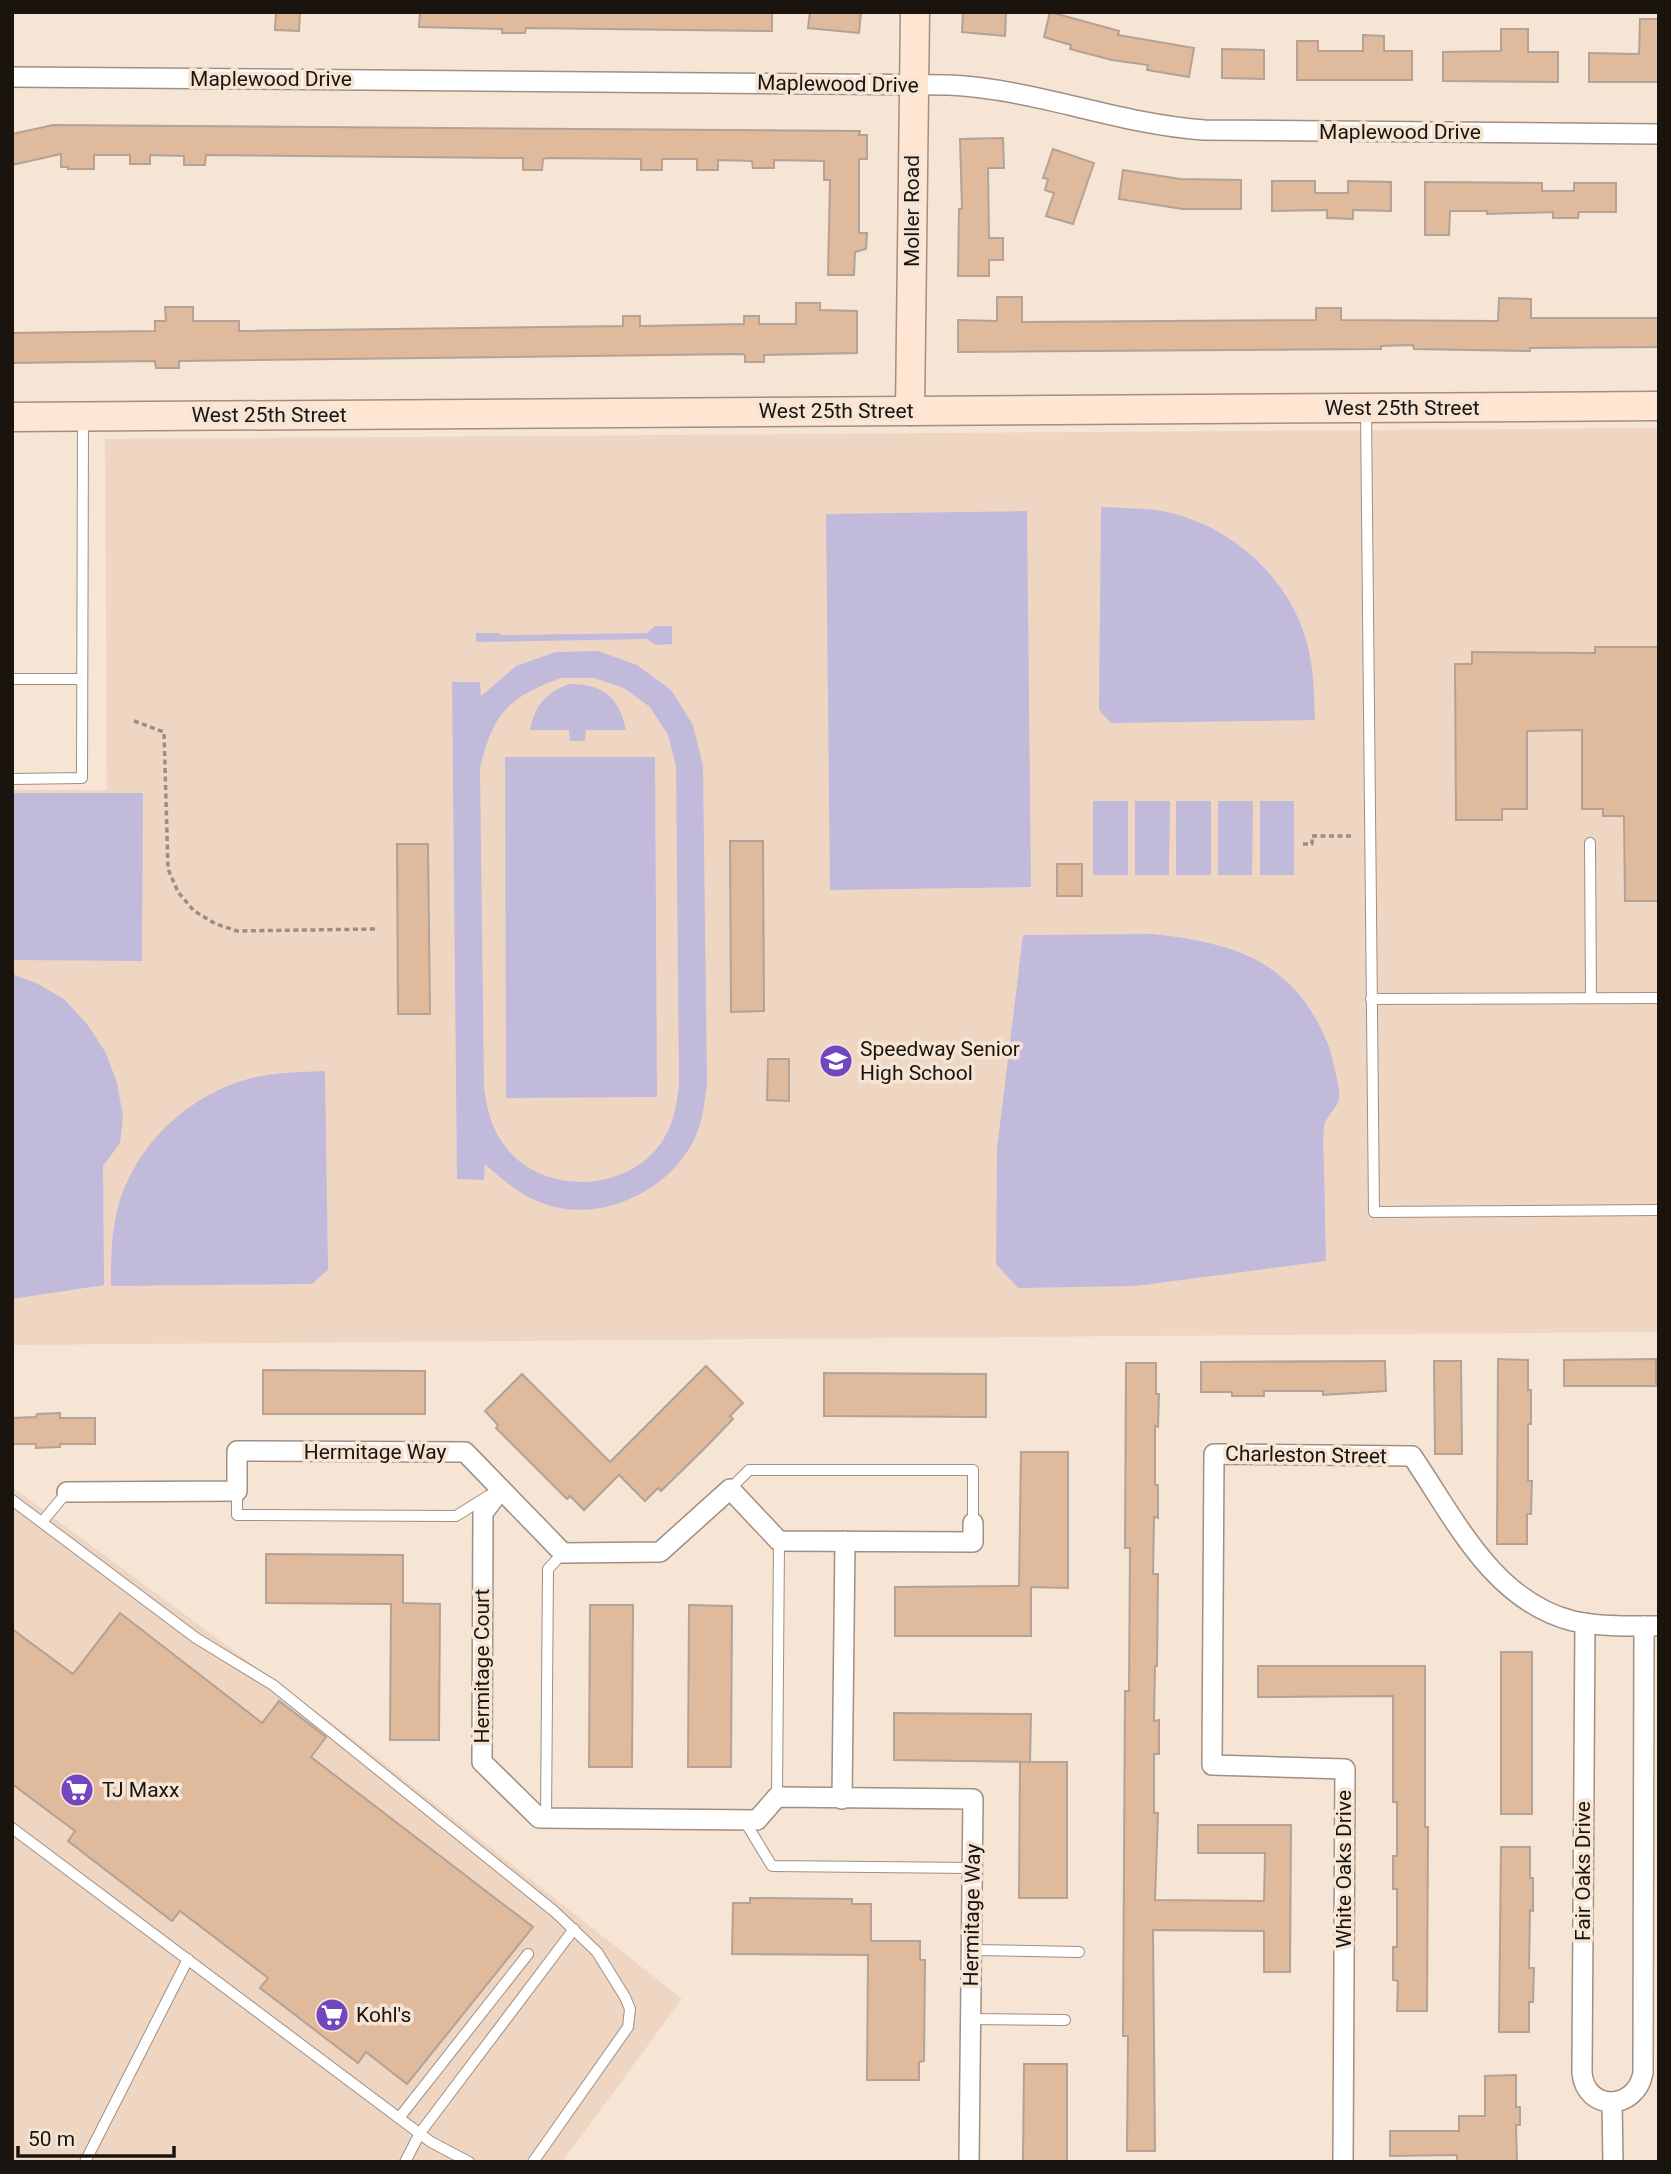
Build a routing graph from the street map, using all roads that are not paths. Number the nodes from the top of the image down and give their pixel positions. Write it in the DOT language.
graph roads {
  1 [pos="915,12"];
  2 [pos="12,77"];
  3 [pos="913,85"];
  4 [pos="1659,134"];
  5 [pos="1659,406"];
  6 [pos="1366,408"];
  7 [pos="910,411"];
  8 [pos="12,416"];
  9 [pos="83,416"];
  10 [pos="12,679"];
  11 [pos="82,679"];
  12 [pos="12,779"];
  13 [pos="1590,843"];
  14 [pos="1591,998"];
  15 [pos="1659,998"];
  16 [pos="1371,999"];
  17 [pos="1659,1210"];
  18 [pos="1214,1454"];
  19 [pos="500,1489"];
  20 [pos="730,1489"];
  21 [pos="67,1492"];
  22 [pos="237,1492"];
  23 [pos="12,1500"];
  24 [pos="42,1522"];
  25 [pos="973,1523"];
  26 [pos="779,1541"];
  27 [pos="845,1541"];
  28 [pos="563,1553"];
  29 [pos="1585,1623"];
  30 [pos="1651,1626"];
  31 [pos="777,1797"];
  32 [pos="842,1799"];
  33 [pos="546,1818"];
  34 [pos="744,1820"];
  35 [pos="12,1828"];
  36 [pos="972,1868"];
  37 [pos="574,1929"];
  38 [pos="972,1950"];
  39 [pos="1079,1952"];
  40 [pos="528,1954"];
  41 [pos="188,1959"];
  42 [pos="971,2019"];
  43 [pos="1065,2020"];
  44 [pos="1612,2102"];
  45 [pos="399,2118"];
  46 [pos="420,2133"];
  47 [pos="85,2162"];
  48 [pos="405,2162"];
  49 [pos="469,2162"];
  50 [pos="533,2162"];
  51 [pos="969,2162"];
  52 [pos="1343,2162"];
  53 [pos="1612,2162"];
  1 -- 3 [label="street, Moller Road"];
  2 -- 3 [label="street, Maplewood Drive"];
  3 -- 4 [label="street, Maplewood Drive"];
  3 -- 7 [label="street, Moller Road"];
  5 -- 6 [label="street, West 25th Street"];
  6 -- 7 [label="street, West 25th Street"];
  6 -- 16 [label="lane"];
  7 -- 9 [label="street, West 25th Street"];
  8 -- 9 [label="street, West 25th Street"];
  9 -- 11 [label="lane"];
  10 -- 11 [label="lane"];
  11 -- 12 [label="lane"];
  13 -- 14 [label="lane"];
  14 -- 15 [label="lane"];
  14 -- 16 [label="lane"];
  16 -- 17 [label="lane"];
  18 -- 29 [label="street, Charleston Street"];
  18 -- 52 [label="street, White Oaks Drive"];
  19 -- 22 [label="lane"];
  19 -- 22 [label="street, Hermitage Way"];
  19 -- 28 [label="street, Hermitage Way"];
  19 -- 33 [label="street, Hermitage Court"];
  20 -- 25 [label="lane"];
  20 -- 26 [label="street"];
  20 -- 28 [label="street"];
  21 -- 22 [label="street"];
  21 -- 24 [label="lane"];
  23 -- 24 [label="lane"];
  24 -- 37 [label="lane"];
  25 -- 27 [label="street"];
  26 -- 27 [label="street"];
  26 -- 31 [label="lane"];
  27 -- 32 [label="street"];
  28 -- 33 [label="lane"];
  29 -- 30 [label="street, Charleston Street"];
  29 -- 44 [label="street, Fair Oaks Drive"];
  30 -- 44 [label="street"];
  31 -- 32 [label="street, Hermitage Way"];
  31 -- 34 [label="street"];
  32 -- 36 [label="street, Hermitage Way"];
  33 -- 34 [label="street"];
  34 -- 36 [label="lane"];
  35 -- 41 [label="lane"];
  36 -- 38 [label="street, Hermitage Way"];
  37 -- 46 [label="lane"];
  37 -- 50 [label="lane"];
  38 -- 39 [label="lane"];
  38 -- 42 [label="street, Hermitage Way"];
  40 -- 45 [label="lane"];
  41 -- 45 [label="lane"];
  41 -- 47 [label="lane"];
  42 -- 43 [label="lane"];
  42 -- 51 [label="street, Hermitage Way"];
  44 -- 53 [label="street"];
  45 -- 46 [label="lane"];
  46 -- 48 [label="lane"];
  46 -- 49 [label="lane"];
}
